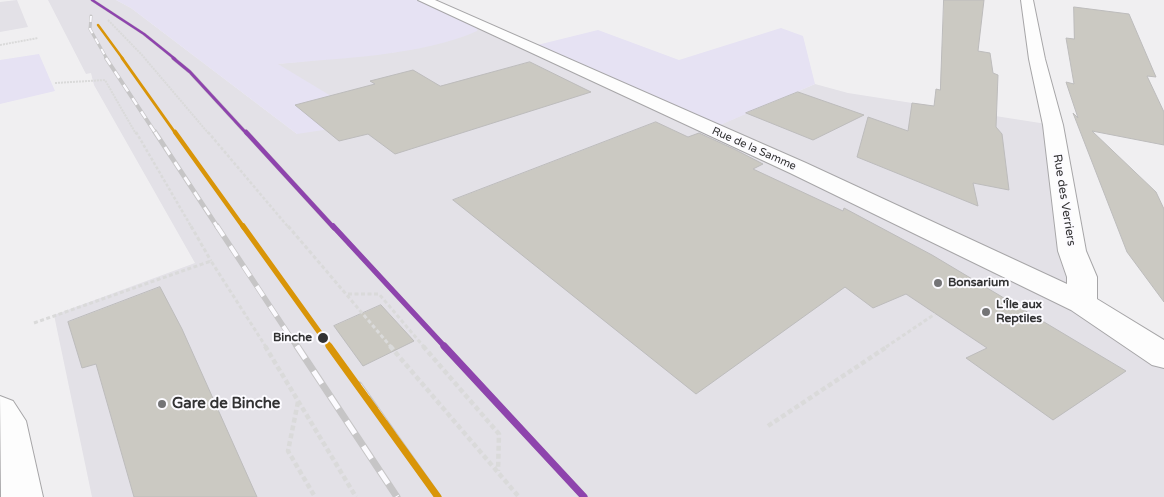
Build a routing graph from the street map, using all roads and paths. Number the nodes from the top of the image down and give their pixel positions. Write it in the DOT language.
graph roads {
  1 [pos="424,0"];
  2 [pos="1026,0"];
  3 [pos="108,20"];
  4 [pos="38,38"];
  5 [pos="0,45"];
  6 [pos="55,83"];
  7 [pos="211,261"];
  8 [pos="348,294"];
  9 [pos="1082,303"];
  10 [pos="935,314"];
  11 [pos="34,323"];
  12 [pos="1164,356"];
  13 [pos="298,401"];
  14 [pos="0,412"];
  15 [pos="768,426"];
  16 [pos="498,472"];
  17 [pos="22,497"];
  18 [pos="315,497"];
  19 [pos="356,497"];
  20 [pos="519,497"];
  1 -- 9 [label="street, Rue de la Samme"];
  2 -- 9 [label="street, Rue des Verriers"];
  3 -- 8 [label="path"];
  4 -- 5 [label="path"];
  6 -- 7 [label="path"];
  7 -- 11 [label="path"];
  7 -- 13 [label="path"];
  8 -- 16 [label="path"];
  8 -- 16 [label="path"];
  9 -- 12 [label="street"];
  10 -- 15 [label="path"];
  13 -- 18 [label="path"];
  13 -- 19 [label="path"];
  14 -- 17 [label="street"];
  16 -- 20 [label="path"];
}
